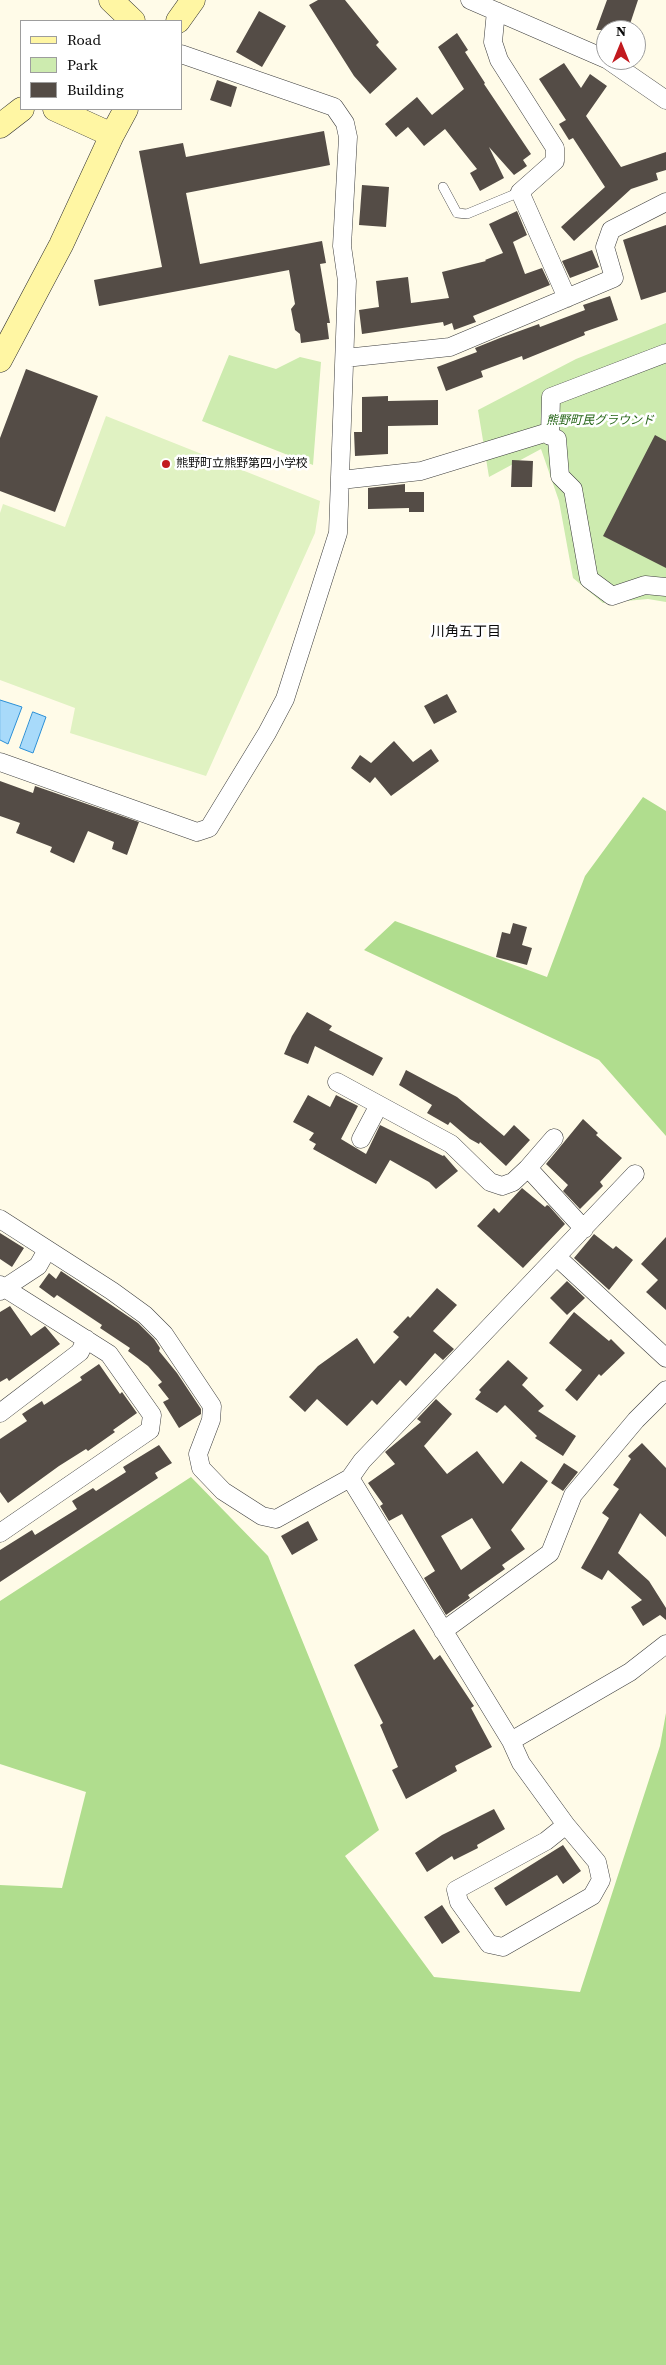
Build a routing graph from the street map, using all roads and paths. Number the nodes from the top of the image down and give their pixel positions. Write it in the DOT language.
graph roads {
  1 [pos="111,0"];
  2 [pos="193,0"];
  3 [pos="470,0"];
  4 [pos="496,11"];
  5 [pos="132,20"];
  6 [pos="179,20"];
  7 [pos="182,54"];
  8 [pos="596,55"];
  9 [pos="622,70"];
  10 [pos="666,100"];
  11 [pos="21,110"];
  12 [pos="58,110"];
  13 [pos="125,110"];
  14 [pos="0,126"];
  15 [pos="112,135"];
  16 [pos="443,188"];
  17 [pos="520,192"];
  18 [pos="666,202"];
  19 [pos="568,298"];
  20 [pos="666,353"];
  21 [pos="345,358"];
  22 [pos="0,360"];
  23 [pos="550,436"];
  24 [pos="341,480"];
  25 [pos="666,587"];
  26 [pos="0,762"];
  27 [pos="336,1082"];
  28 [pos="379,1105"];
  29 [pos="554,1138"];
  30 [pos="361,1139"];
  31 [pos="528,1168"];
  32 [pos="635,1174"];
  33 [pos="0,1219"];
  34 [pos="584,1229"];
  35 [pos="47,1250"];
  36 [pos="558,1258"];
  37 [pos="2,1288"];
  38 [pos="86,1339"];
  39 [pos="666,1358"];
  40 [pos="666,1390"];
  41 [pos="0,1413"];
  42 [pos="350,1478"];
  43 [pos="0,1533"];
  44 [pos="443,1631"];
  45 [pos="666,1644"];
  46 [pos="511,1741"];
  47 [pos="566,1825"];
  1 -- 5 [label="street"];
  2 -- 6 [label="street"];
  3 -- 4 [label="street"];
  4 -- 8 [label="street"];
  4 -- 17 [label="street"];
  7 -- 21 [label="street"];
  9 -- 10 [label="street"];
  11 -- 14 [label="street"];
  12 -- 15 [label="street"];
  13 -- 15 [label="street"];
  15 -- 22 [label="street"];
  16 -- 17 [label="lane"];
  17 -- 19 [label="street"];
  18 -- 19 [label="street"];
  19 -- 21 [label="street"];
  20 -- 23 [label="street"];
  21 -- 24 [label="street"];
  23 -- 24 [label="street"];
  23 -- 25 [label="street"];
  24 -- 26 [label="street"];
  27 -- 28 [label="street"];
  28 -- 30 [label="street"];
  28 -- 31 [label="street"];
  29 -- 31 [label="street"];
  31 -- 34 [label="street"];
  32 -- 34 [label="street"];
  33 -- 35 [label="street"];
  34 -- 36 [label="street"];
  35 -- 37 [label="street"];
  35 -- 42 [label="street"];
  36 -- 39 [label="street"];
  36 -- 42 [label="street"];
  37 -- 38 [label="street"];
  38 -- 41 [label="street"];
  38 -- 43 [label="street"];
  40 -- 44 [label="street"];
  42 -- 44 [label="street"];
  44 -- 46 [label="street"];
  45 -- 46 [label="street"];
  46 -- 47 [label="street"];
  47 -- 47 [label="street"];
}
